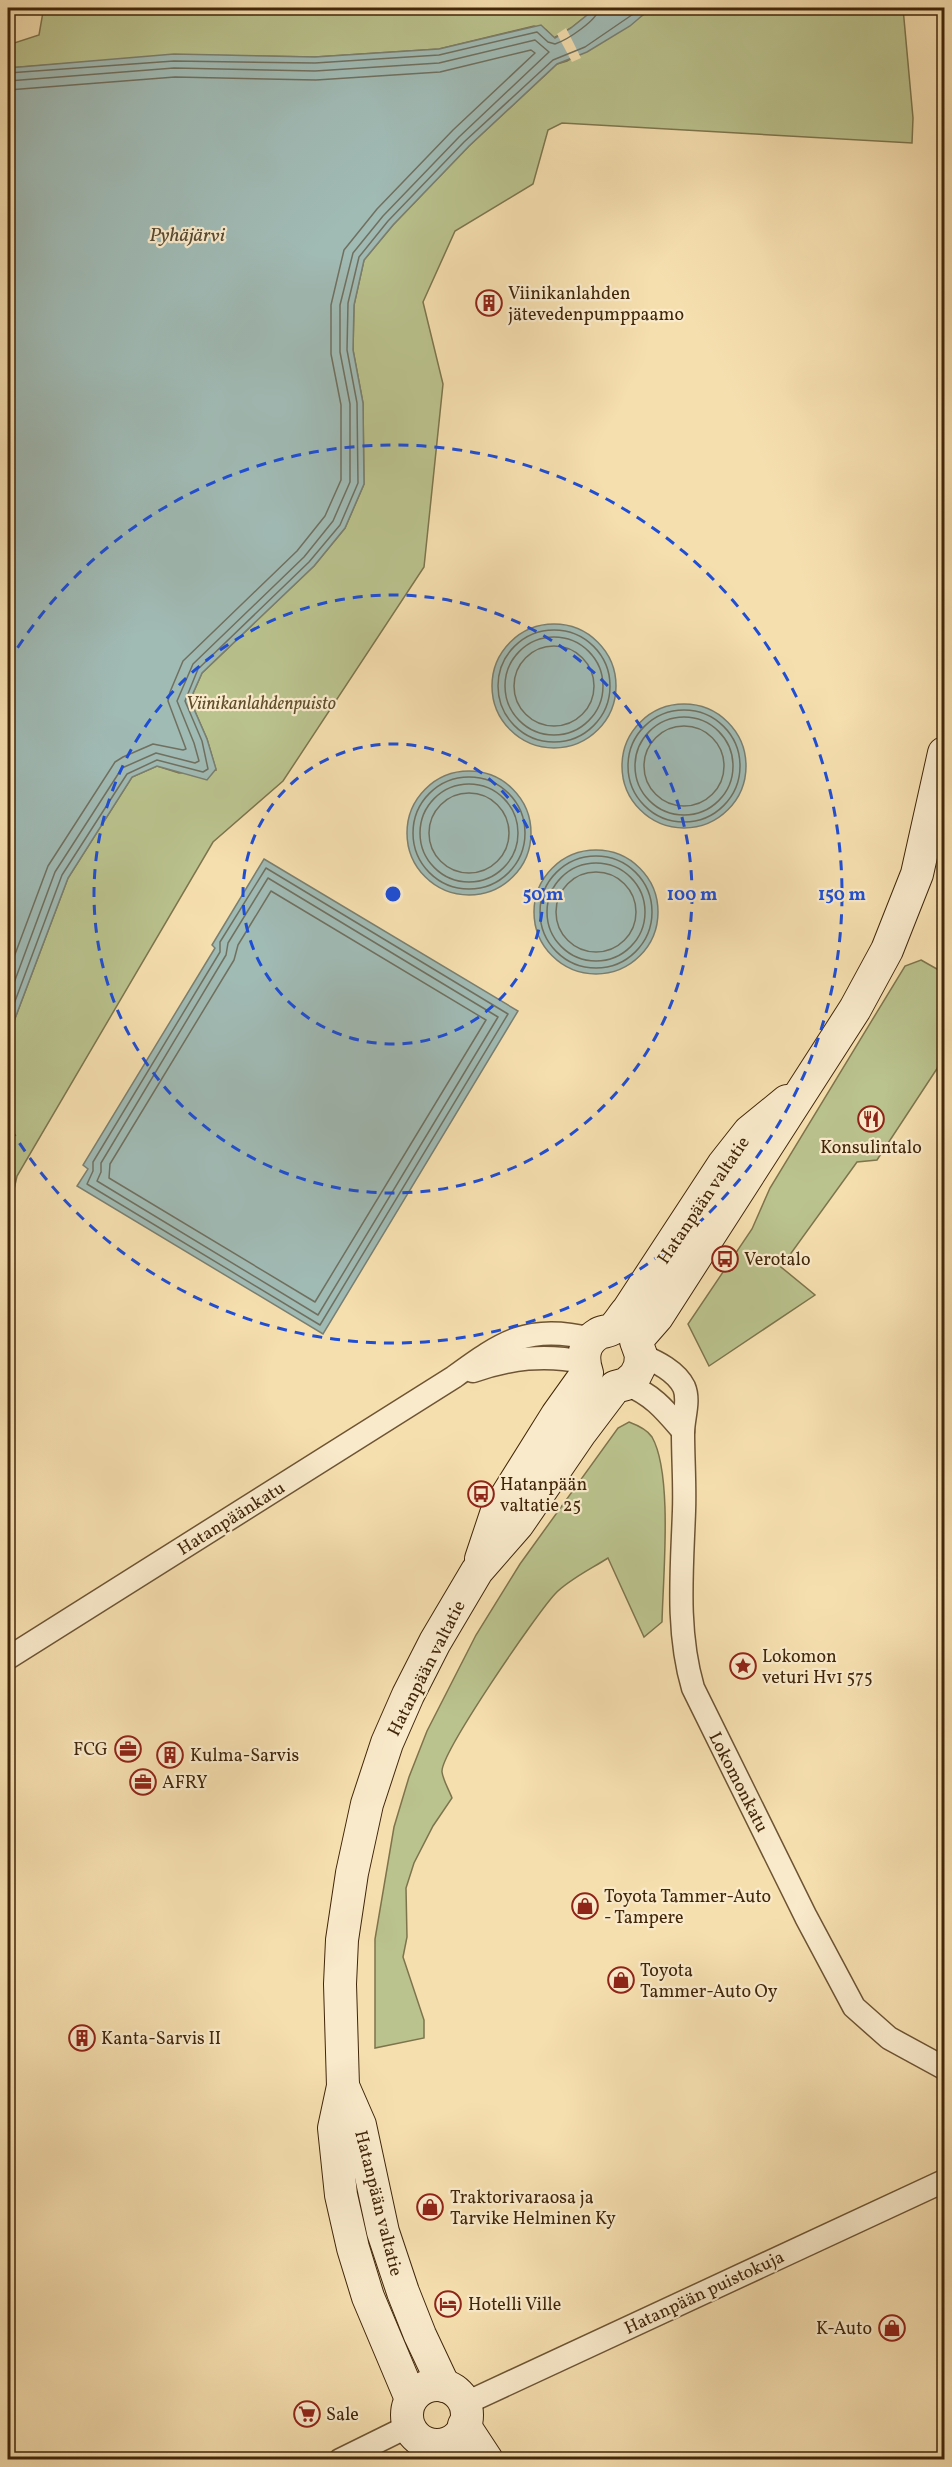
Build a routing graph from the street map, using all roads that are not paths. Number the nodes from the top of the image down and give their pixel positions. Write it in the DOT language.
graph roads {
  1 [pos="945,753"];
  2 [pos="608,1350"];
  3 [pos="620,1385"];
  4 [pos="683,1431"];
  5 [pos="477,1571"];
  6 [pos="8,1658"];
  7 [pos="945,2068"];
  8 [pos="343,2086"];
  9 [pos="945,2181"];
  10 [pos="458,2405"];
  11 [pos="410,2412"];
  12 [pos="443,2452"];
  13 [pos="340,2460"];
  14 [pos="487,2460"];
  1 -- 2 [label="main road, Hatanpään valtatie"];
  2 -- 3 [label="street"];
  2 -- 3 [label="main road, Hatanpään valtatie"];
  2 -- 4 [label="street, Lokomonkatu"];
  2 -- 5 [label="main road, Hatanpään valtatie"];
  2 -- 6 [label="street, Hatanpäänkatu"];
  3 -- 4 [label="street"];
  3 -- 5 [label="main road, Hatanpään valtatie"];
  4 -- 7 [label="street, Lokomonkatu"];
  5 -- 8 [label="main road, Hatanpään valtatie"];
  8 -- 10 [label="main road, Hatanpään valtatie"];
  8 -- 11 [label="main road, Hatanpään valtatie"];
  9 -- 10 [label="street, Hatanpään puistokuja"];
  10 -- 11 [label="main road"];
  10 -- 12 [label="main road"];
  10 -- 14 [label="main road, Hatanpään valtatie"];
  11 -- 12 [label="main road"];
  11 -- 13 [label="street"];
}
